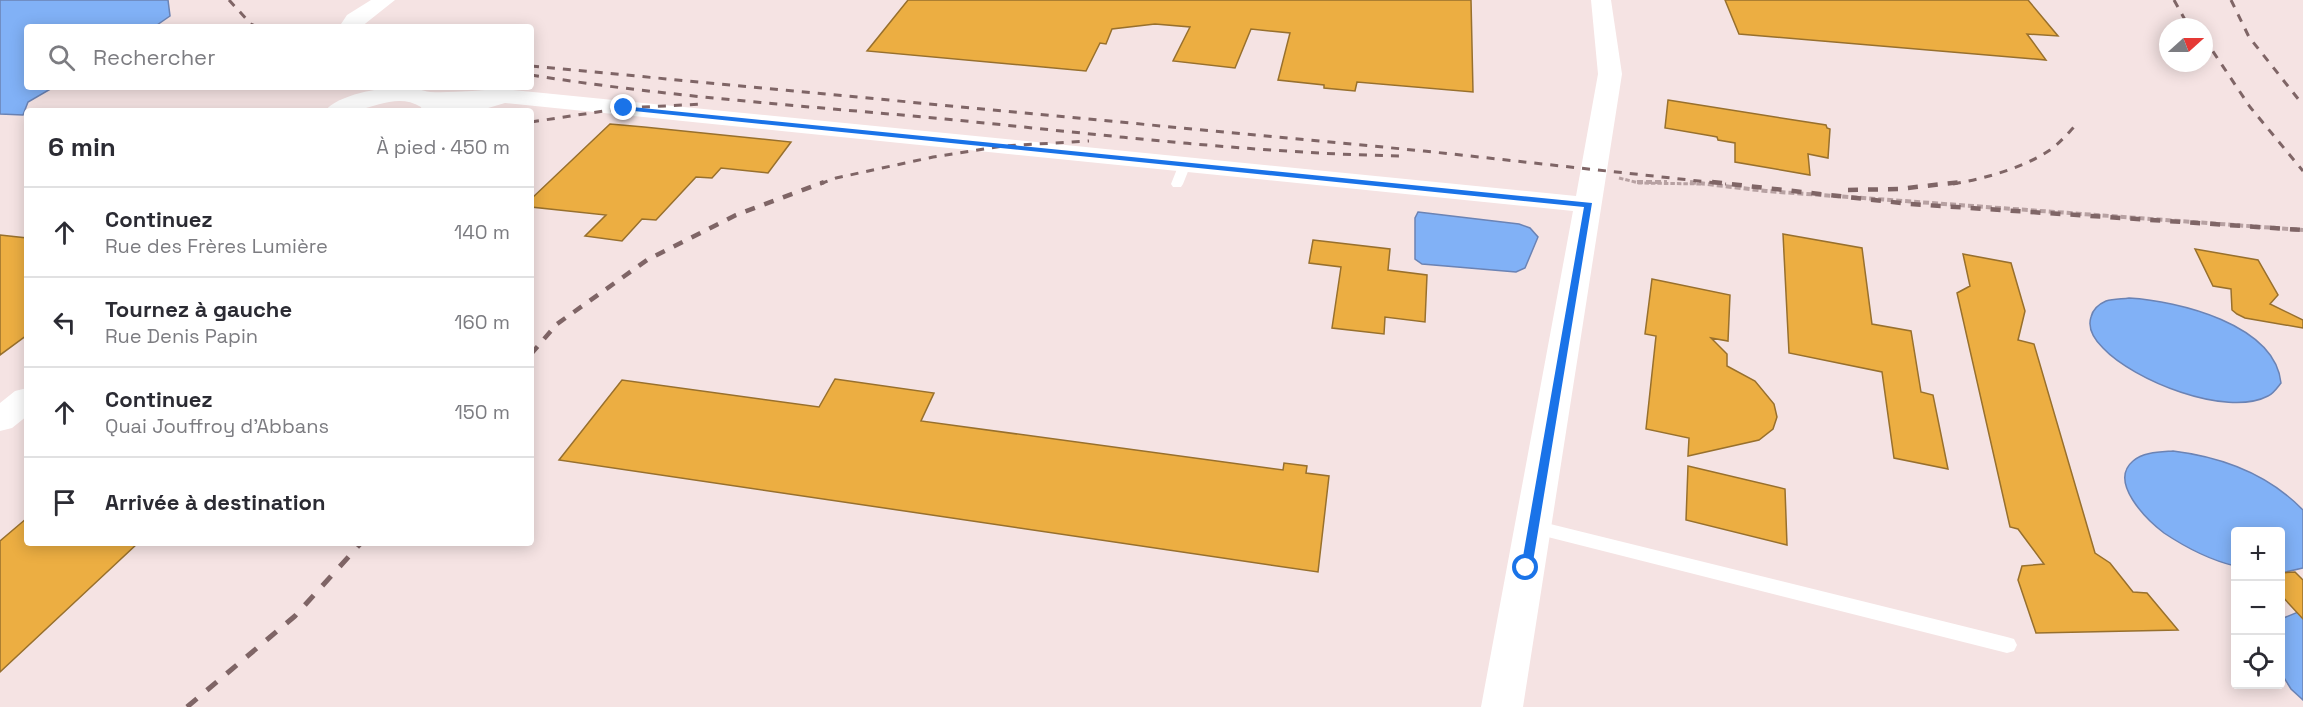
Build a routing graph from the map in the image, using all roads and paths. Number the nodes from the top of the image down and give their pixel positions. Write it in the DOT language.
graph roads {
  1 [pos="385,0"];
  2 [pos="1601,0"];
  3 [pos="352,24"];
  4 [pos="386,91"];
  5 [pos="504,96"];
  6 [pos="344,101"];
  7 [pos="430,105"];
  8 [pos="462,108"];
  9 [pos="1593,172"];
  10 [pos="1589,205"];
  11 [pos="2303,230"];
  12 [pos="24,401"];
  13 [pos="0,420"];
  14 [pos="1534,527"];
  15 [pos="2007,645"];
  16 [pos="1502,707"];
  1 -- 3 [label="street"];
  2 -- 9 [label="street"];
  4 -- 6 [label="street"];
  4 -- 7 [label="street"];
  5 -- 7 [label="street"];
  5 -- 8 [label="street"];
  5 -- 10 [label="street"];
  9 -- 10 [label="street"];
  9 -- 11 [label="path"];
  10 -- 14 [label="street"];
  12 -- 13 [label="street"];
  14 -- 15 [label="lane"];
  14 -- 16 [label="street"];
}
